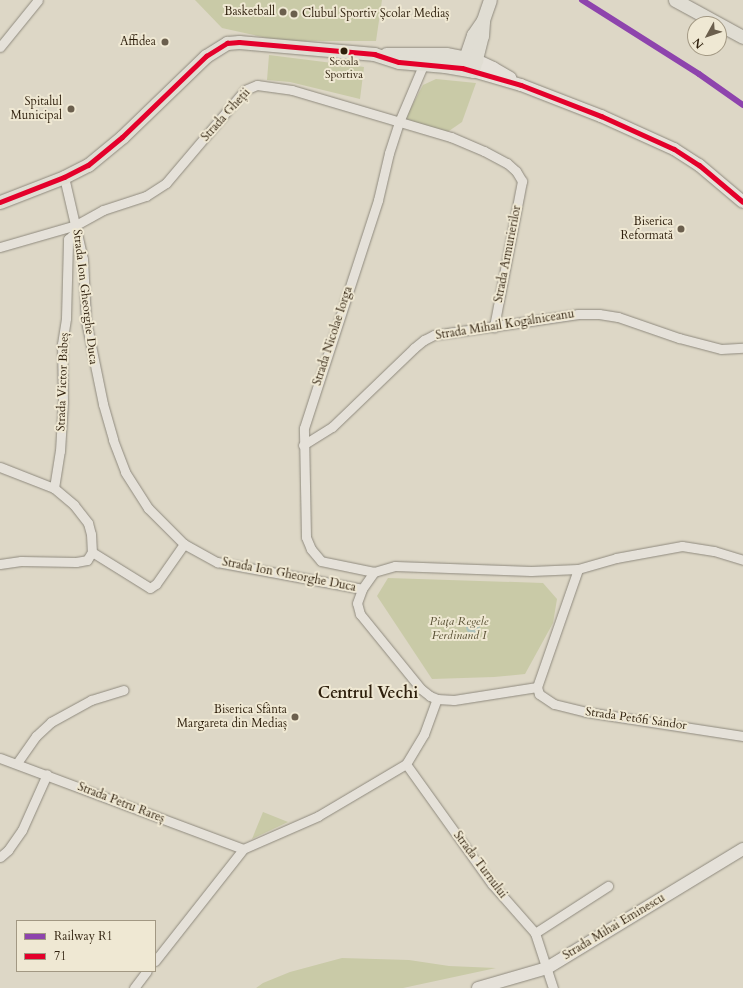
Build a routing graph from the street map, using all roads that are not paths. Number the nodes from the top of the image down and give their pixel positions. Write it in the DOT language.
graph roads {
  1 [pos="490,0"];
  2 [pos="675,0"];
  3 [pos="34,2"];
  4 [pos="743,38"];
  5 [pos="0,47"];
  6 [pos="374,54"];
  7 [pos="424,64"];
  8 [pos="469,64"];
  9 [pos="399,122"];
  10 [pos="64,177"];
  11 [pos="0,202"];
  12 [pos="743,202"];
  13 [pos="77,228"];
  14 [pos="0,247"];
  15 [pos="494,327"];
  16 [pos="743,348"];
  17 [pos="303,445"];
  18 [pos="0,467"];
  19 [pos="54,488"];
  20 [pos="184,544"];
  21 [pos="92,552"];
  22 [pos="743,560"];
  23 [pos="0,564"];
  24 [pos="578,569"];
  25 [pos="374,572"];
  26 [pos="362,589"];
  27 [pos="537,687"];
  28 [pos="124,690"];
  29 [pos="437,699"];
  30 [pos="743,736"];
  31 [pos="0,758"];
  32 [pos="17,763"];
  33 [pos="406,764"];
  34 [pos="47,774"];
  35 [pos="243,849"];
  36 [pos="743,849"];
  37 [pos="0,857"];
  38 [pos="608,886"];
  39 [pos="535,933"];
  40 [pos="156,960"];
  41 [pos="547,968"];
  42 [pos="146,972"];
  43 [pos="134,988"];
  44 [pos="478,988"];
  45 [pos="553,988"];
  1 -- 8 [label="main road"];
  2 -- 4 [label="main road"];
  3 -- 5 [label="street"];
  6 -- 7 [label="main road"];
  6 -- 8 [label="main road"];
  6 -- 10 [label="main road"];
  7 -- 8 [label="main road"];
  7 -- 9 [label="street, Strada Nicolae Iorga"];
  8 -- 12 [label="main road"];
  9 -- 13 [label="street, Strada Gheții"];
  9 -- 15 [label="street, Strada Armurierilor"];
  9 -- 17 [label="street, Strada Nicolae Iorga"];
  10 -- 11 [label="main road"];
  10 -- 13 [label="street, Strada Ion Gheorghe Duca"];
  13 -- 14 [label="street"];
  13 -- 19 [label="street, Strada Victor Babeș"];
  13 -- 20 [label="street, Strada Ion Gheorghe Duca"];
  15 -- 16 [label="street, Strada Mihail Kogălniceanu"];
  15 -- 17 [label="street, Strada Mihail Kogălniceanu"];
  17 -- 25 [label="street, Strada Nicolae Iorga"];
  18 -- 19 [label="street"];
  19 -- 21 [label="street"];
  20 -- 21 [label="street"];
  20 -- 26 [label="street, Strada Ion Gheorghe Duca"];
  21 -- 23 [label="street"];
  22 -- 24 [label="street"];
  24 -- 25 [label="street"];
  24 -- 27 [label="street"];
  25 -- 26 [label="street"];
  26 -- 29 [label="street"];
  27 -- 29 [label="street"];
  27 -- 30 [label="street, Strada Petőfi Sándor"];
  28 -- 32 [label="street"];
  29 -- 33 [label="street"];
  31 -- 32 [label="street, Strada Petru Rareș"];
  32 -- 34 [label="street, Strada Petru Rareș"];
  33 -- 35 [label="street"];
  33 -- 39 [label="street, Strada Turnului"];
  34 -- 35 [label="street, Strada Petru Rareș"];
  34 -- 37 [label="street"];
  35 -- 40 [label="street"];
  36 -- 41 [label="main road, Strada Mihai Eminescu"];
  38 -- 39 [label="street"];
  39 -- 41 [label="street, Strada Turnului"];
  41 -- 44 [label="main road, Strada Mihai Eminescu"];
  41 -- 45 [label="street, Strada Turnului"];
  42 -- 43 [label="street"];
}
